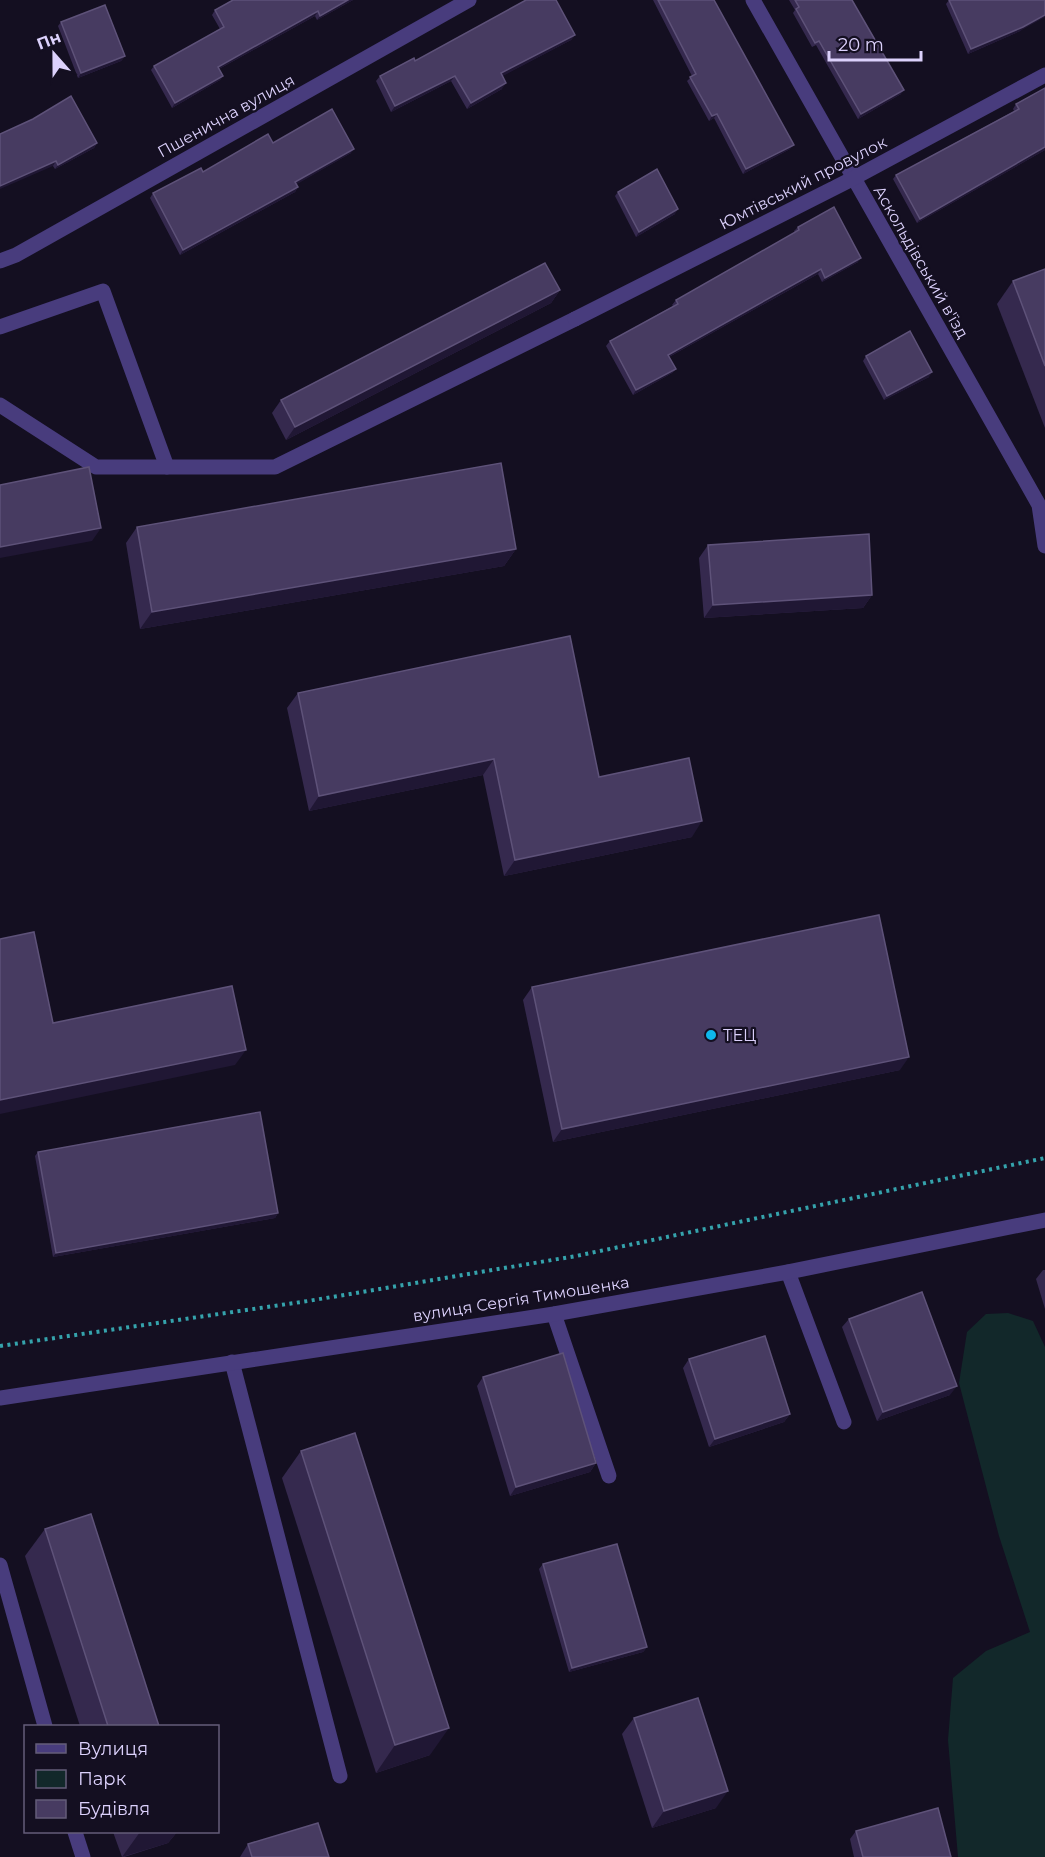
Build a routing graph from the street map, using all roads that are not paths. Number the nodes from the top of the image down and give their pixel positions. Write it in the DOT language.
graph roads {
  1 [pos="469,0"];
  2 [pos="753,0"];
  3 [pos="1045,75"];
  4 [pos="852,179"];
  5 [pos="0,261"];
  6 [pos="0,327"];
  7 [pos="0,405"];
  8 [pos="167,467"];
  9 [pos="1045,546"];
  10 [pos="1045,1220"];
  11 [pos="788,1272"];
  12 [pos="554,1314"];
  13 [pos="232,1362"];
  14 [pos="0,1398"];
  15 [pos="844,1422"];
  16 [pos="609,1476"];
  17 [pos="0,1565"];
  18 [pos="45,1725"];
  19 [pos="340,1776"];
  20 [pos="75,1833"];
  21 [pos="77,1856"];
  1 -- 5 [label="street, Пшенична вулиця"];
  2 -- 4 [label="street, Аскольдівський в'їзд"];
  3 -- 4 [label="street, Юмтівський провулок"];
  4 -- 8 [label="street, Юмтівський провулок"];
  4 -- 9 [label="street, Аскольдівський в'їзд"];
  6 -- 8 [label="street"];
  7 -- 8 [label="street, Юмтівський провулок"];
  10 -- 11 [label="street, вулиця Сергія Тимошенка"];
  11 -- 12 [label="street, вулиця Сергія Тимошенка"];
  11 -- 15 [label="street"];
  12 -- 13 [label="street, вулиця Сергія Тимошенка"];
  12 -- 16 [label="street"];
  13 -- 14 [label="street, вулиця Сергія Тимошенка"];
  13 -- 19 [label="street"];
  17 -- 18 [label="street"];
  20 -- 21 [label="street"];
}
